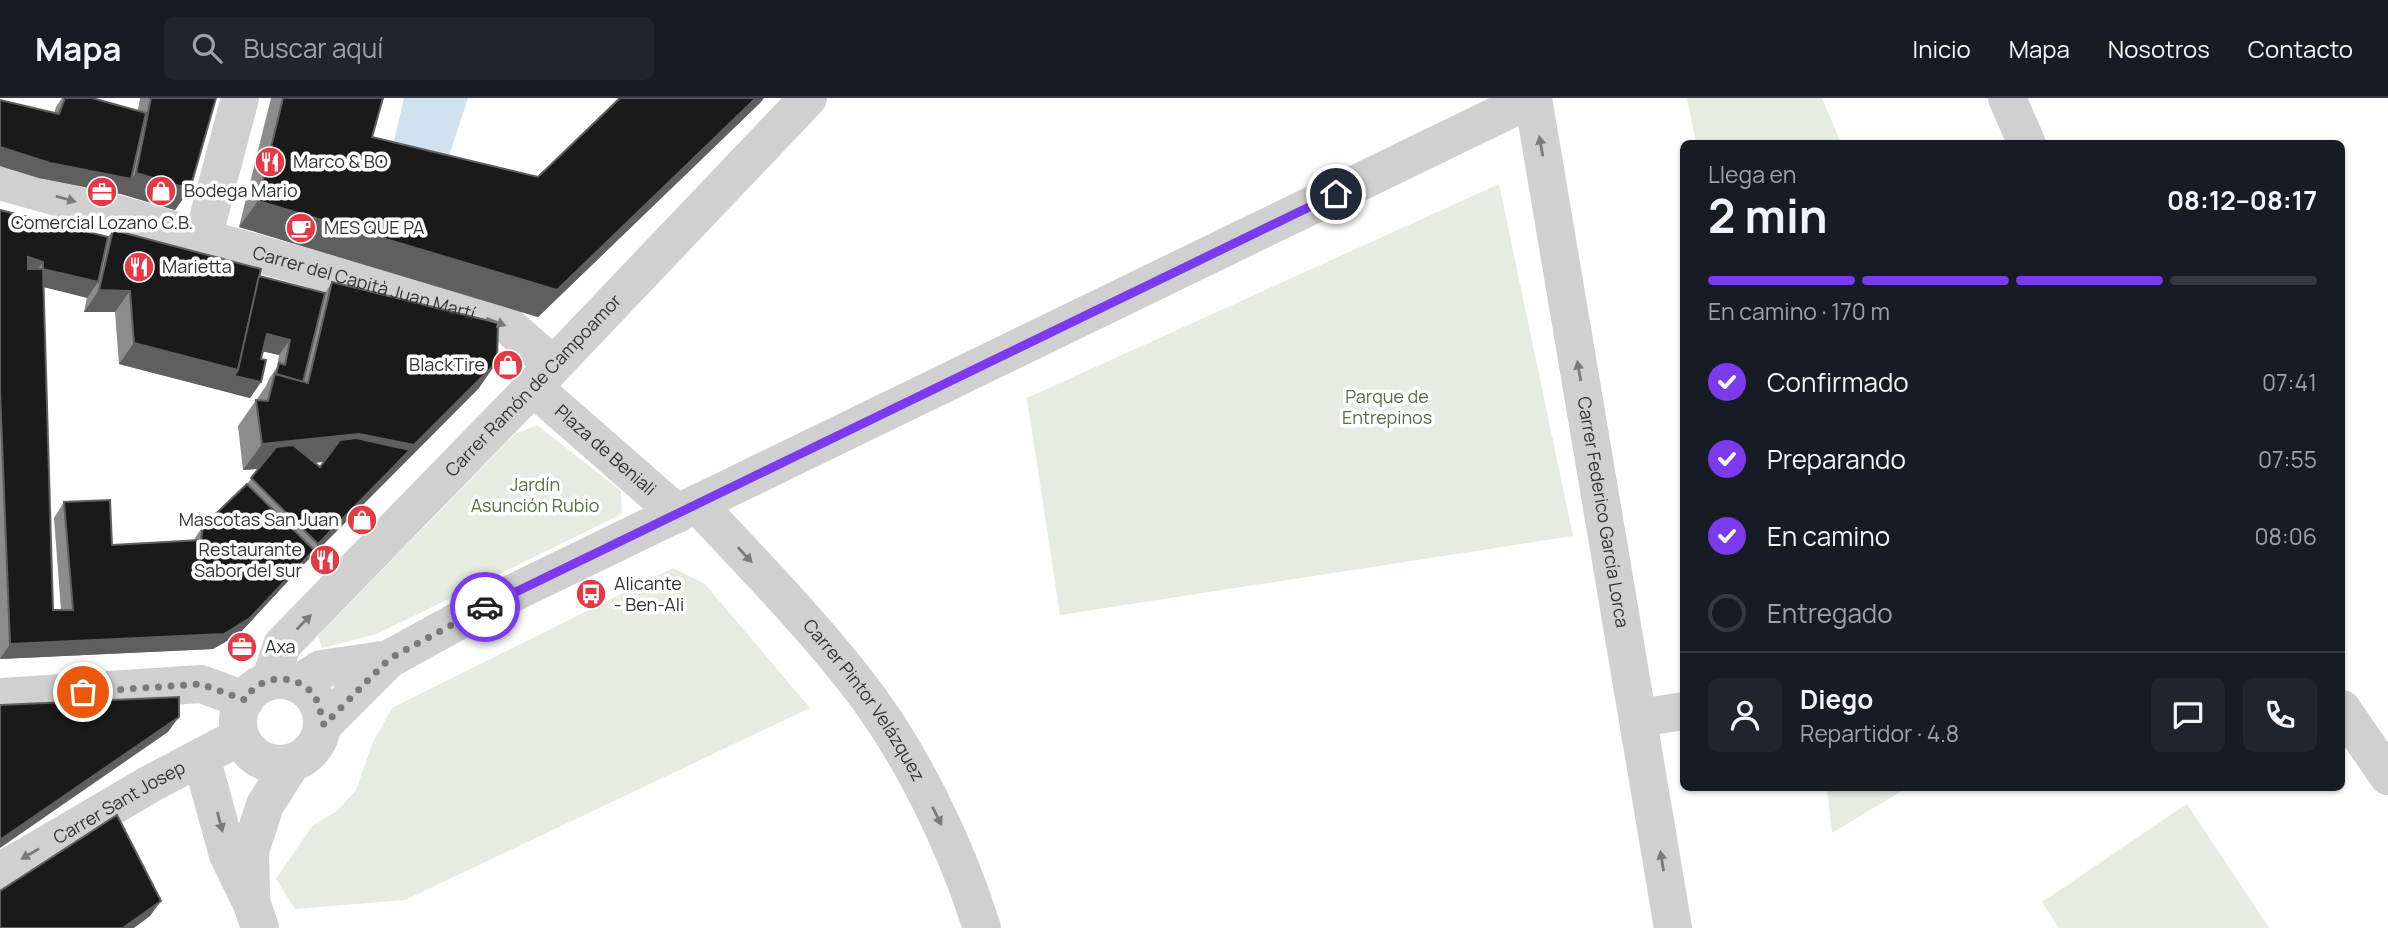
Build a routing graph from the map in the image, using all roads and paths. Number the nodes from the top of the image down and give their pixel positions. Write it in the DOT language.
graph roads {
  1 [pos="240,98"];
  2 [pos="808,98"];
  3 [pos="1533,98"];
  4 [pos="2007,98"];
  5 [pos="2025,140"];
  6 [pos="0,181"];
  7 [pos="203,238"];
  8 [pos="543,376"];
  9 [pos="688,510"];
  10 [pos="389,659"];
  11 [pos="0,697"];
  12 [pos="263,700"];
  13 [pos="1680,712"];
  14 [pos="2345,713"];
  15 [pos="1638,718"];
  16 [pos="324,725"];
  17 [pos="201,757"];
  18 [pos="291,764"];
  19 [pos="2388,776"];
  20 [pos="0,872"];
  21 [pos="256,916"];
  22 [pos="982,928"];
  23 [pos="1673,928"];
  1 -- 7 [label="street"];
  2 -- 8 [label="street, Carrer Ramón de Campoamor"];
  3 -- 9 [label="street"];
  15 -- 3 [label="street, Carrer Federico García Lorca, one-way"];
  4 -- 5 [label="street"];
  6 -- 7 [label="street, Carrer del Capità Juan Martí, one-way"];
  7 -- 8 [label="street, Carrer del Capità Juan Martí, one-way"];
  8 -- 9 [label="street, Plaza de Beniali"];
  12 -- 8 [label="street, Carrer Ramón de Campoamor, one-way"];
  9 -- 10 [label="street"];
  9 -- 22 [label="street, Carrer Pintor Velázquez, one-way"];
  10 -- 12 [label="street, Carrer Sant Josep"];
  10 -- 16 [label="street"];
  11 -- 12 [label="street"];
  12 -- 16 [label="street"];
  12 -- 17 [label="street, Carrer Sant Josep"];
  12 -- 18 [label="street"];
  13 -- 15 [label="street"];
  14 -- 19 [label="street"];
  23 -- 15 [label="street, Carrer Federico García Lorca, one-way"];
  16 -- 18 [label="street"];
  17 -- 20 [label="street, Carrer Sant Josep, one-way"];
  17 -- 21 [label="street, one-way"];
  18 -- 21 [label="street"];
}
